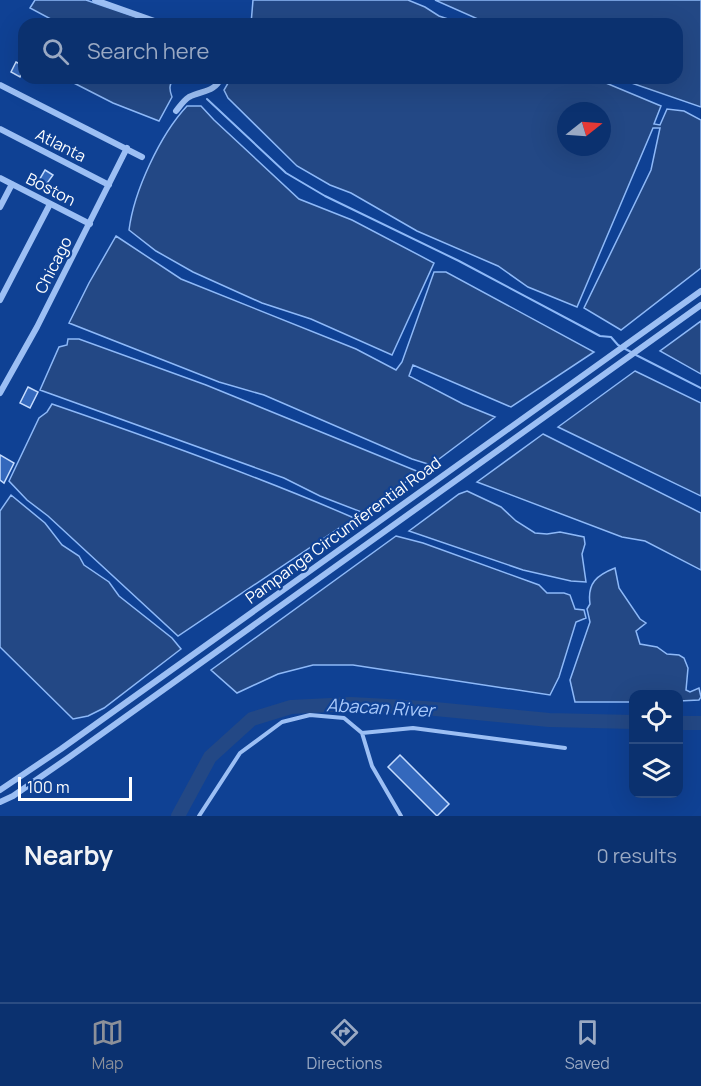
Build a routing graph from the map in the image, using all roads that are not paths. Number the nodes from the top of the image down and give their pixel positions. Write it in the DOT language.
graph roads {
  1 [pos="95,0"];
  2 [pos="146,18"];
  3 [pos="217,84"];
  4 [pos="0,85"];
  5 [pos="176,111"];
  6 [pos="0,129"];
  7 [pos="127,148"];
  8 [pos="142,157"];
  9 [pos="0,178"];
  10 [pos="12,184"];
  11 [pos="109,185"];
  12 [pos="50,204"];
  13 [pos="0,207"];
  14 [pos="90,224"];
  15 [pos="701,291"];
  16 [pos="0,300"];
  17 [pos="701,305"];
  18 [pos="0,393"];
  19 [pos="362,733"];
  20 [pos="566,748"];
  21 [pos="0,790"];
  22 [pos="0,802"];
  23 [pos="199,816"];
  24 [pos="401,816"];
  1 -- 2 [label="street"];
  3 -- 5 [label="street"];
  4 -- 7 [label="street"];
  6 -- 11 [label="street, Atlanta"];
  7 -- 8 [label="street"];
  7 -- 11 [label="street, Chicago"];
  9 -- 10 [label="street, Boston"];
  10 -- 12 [label="street, Boston"];
  10 -- 13 [label="street"];
  11 -- 14 [label="street, Chicago"];
  12 -- 14 [label="street, Boston"];
  12 -- 16 [label="street"];
  14 -- 18 [label="street, Chicago"];
  15 -- 21 [label="street, Pampanga Circumferential Road"];
  17 -- 22 [label="street, Pampanga Circumferential Road"];
  19 -- 20 [label="lane"];
  19 -- 23 [label="lane"];
  19 -- 24 [label="lane"];
}
